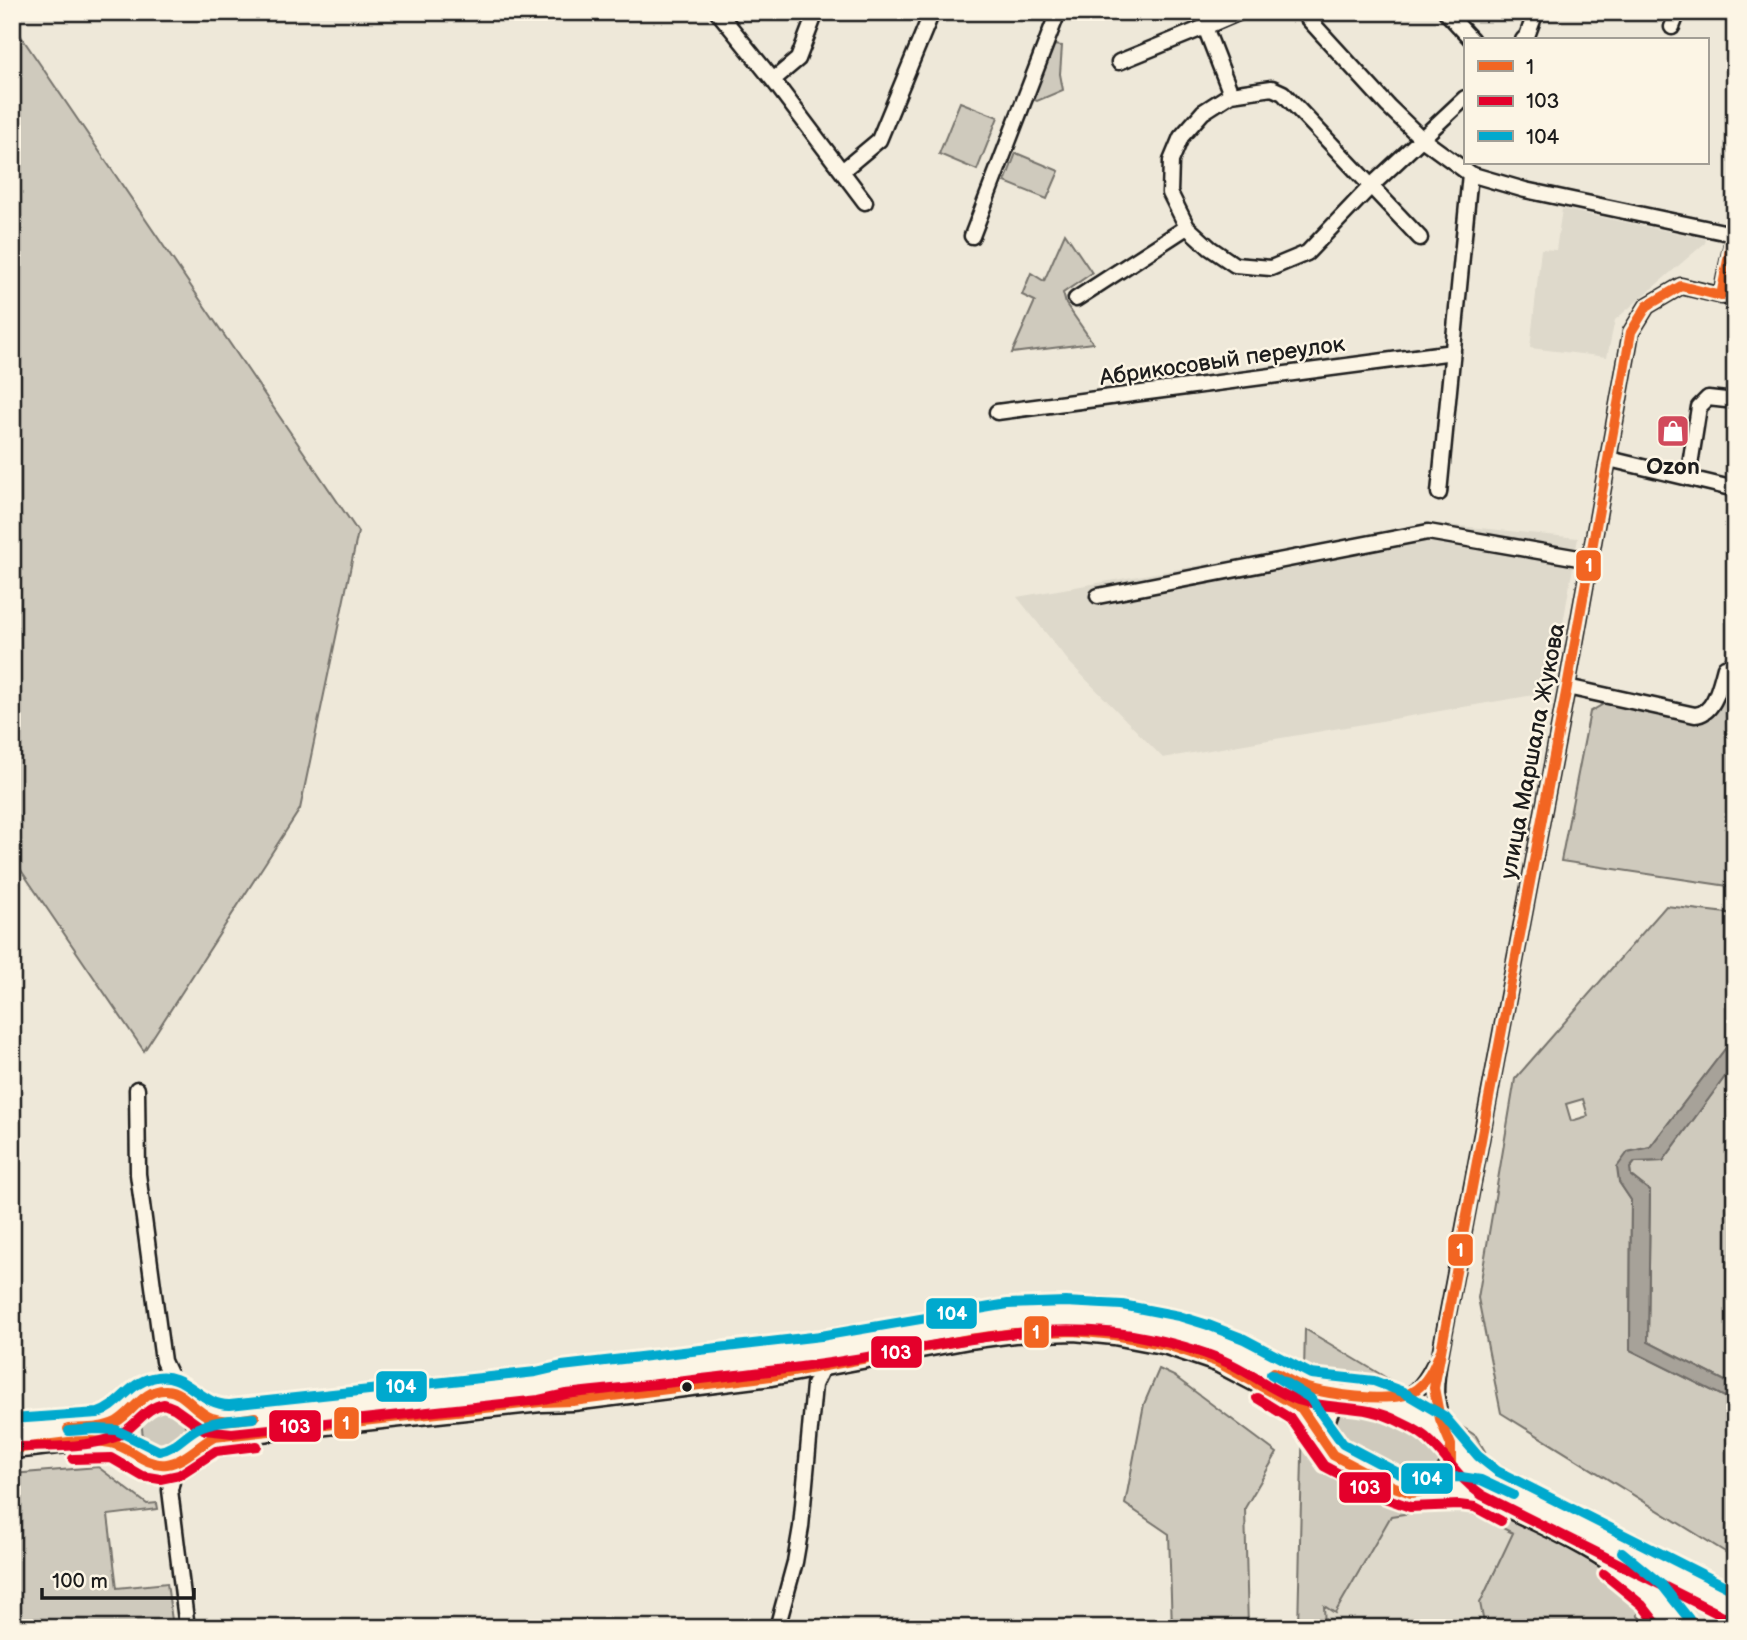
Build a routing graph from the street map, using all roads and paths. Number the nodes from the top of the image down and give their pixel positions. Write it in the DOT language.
graph roads {
  1 [pos="718,12"];
  2 [pos="816,12"];
  3 [pos="932,12"];
  4 [pos="1058,12"];
  5 [pos="1240,12"];
  6 [pos="1302,12"];
  7 [pos="1446,12"];
  8 [pos="1536,12"];
  9 [pos="1678,12"];
  10 [pos="1205,27"];
  11 [pos="1672,27"];
  12 [pos="1470,38"];
  13 [pos="1525,38"];
  14 [pos="1119,62"];
  15 [pos="773,80"];
  16 [pos="1231,94"];
  17 [pos="1464,99"];
  18 [pos="1422,139"];
  19 [pos="842,171"];
  20 [pos="1470,174"];
  21 [pos="1370,187"];
  22 [pos="865,202"];
  23 [pos="1187,227"];
  24 [pos="1734,232"];
  25 [pos="972,236"];
  26 [pos="1420,238"];
  27 [pos="1728,298"];
  28 [pos="1076,299"];
  29 [pos="1453,352"];
  30 [pos="1735,401"];
  31 [pos="997,412"];
  32 [pos="1608,459"];
  33 [pos="1688,478"];
  34 [pos="1735,489"];
  35 [pos="1439,493"];
  36 [pos="1590,560"];
  37 [pos="1098,596"];
  38 [pos="1725,667"];
  39 [pos="1567,688"];
  40 [pos="137,1089"];
  41 [pos="1440,1354"];
  42 [pos="163,1361"];
  43 [pos="826,1366"];
  44 [pos="721,1383"];
  45 [pos="814,1385"];
  46 [pos="155,1391"];
  47 [pos="1351,1395"];
  48 [pos="1377,1397"];
  49 [pos="183,1399"];
  50 [pos="128,1410"];
  51 [pos="12,1433"];
  52 [pos="1322,1436"];
  53 [pos="1449,1441"];
  54 [pos="12,1449"];
  55 [pos="185,1455"];
  56 [pos="140,1457"];
  57 [pos="170,1490"];
  58 [pos="1427,1491"];
  59 [pos="1735,1607"];
  60 [pos="187,1628"];
  61 [pos="777,1628"];
  62 [pos="1678,1628"];
  1 -- 15 [label="street"];
  2 -- 15 [label="street"];
  3 -- 19 [label="street"];
  4 -- 25 [label="street"];
  5 -- 10 [label="street"];
  6 -- 18 [label="street"];
  7 -- 12 [label="street"];
  8 -- 13 [label="street"];
  9 -- 11 [label="street"];
  10 -- 14 [label="street"];
  10 -- 16 [label="street"];
  15 -- 19 [label="street"];
  16 -- 21 [label="street"];
  16 -- 23 [label="street"];
  17 -- 18 [label="street"];
  18 -- 20 [label="street"];
  18 -- 21 [label="street"];
  19 -- 22 [label="street"];
  20 -- 24 [label="street"];
  20 -- 29 [label="street"];
  21 -- 23 [label="street"];
  21 -- 26 [label="street"];
  23 -- 28 [label="street"];
  24 -- 27 [label="street, улица Маршала Жукова"];
  27 -- 32 [label="street, улица Маршала Жукова"];
  29 -- 31 [label="street, Абрикосовый переулок"];
  29 -- 35 [label="street"];
  30 -- 33 [label="street"];
  32 -- 33 [label="street"];
  32 -- 36 [label="street, улица Маршала Жукова"];
  33 -- 34 [label="street"];
  36 -- 37 [label="street"];
  36 -- 39 [label="street, улица Маршала Жукова"];
  38 -- 39 [label="street"];
  39 -- 41 [label="street, улица Маршала Жукова"];
  40 -- 42 [label="street"];
  41 -- 48 [label="street, улица Маршала Жукова"];
  41 -- 53 [label="street, улица Маршала Жукова"];
  42 -- 46 [label="street"];
  42 -- 49 [label="street"];
  43 -- 44 [label="main road"];
  43 -- 45 [label="street"];
  43 -- 52 [label="main road"];
  44 -- 45 [label="street"];
  44 -- 55 [label="main road"];
  45 -- 61 [label="street"];
  46 -- 49 [label="main road"];
  46 -- 50 [label="main road"];
  47 -- 48 [label="main road"];
  47 -- 49 [label="main road"];
  47 -- 52 [label="main road"];
  48 -- 53 [label="main road"];
  49 -- 55 [label="main road"];
  50 -- 51 [label="main road"];
  50 -- 56 [label="main road"];
  52 -- 58 [label="main road"];
  53 -- 58 [label="main road"];
  53 -- 59 [label="main road"];
  54 -- 56 [label="main road"];
  55 -- 56 [label="main road"];
  55 -- 57 [label="street"];
  56 -- 57 [label="street"];
  57 -- 60 [label="street"];
  58 -- 62 [label="main road"];
}
